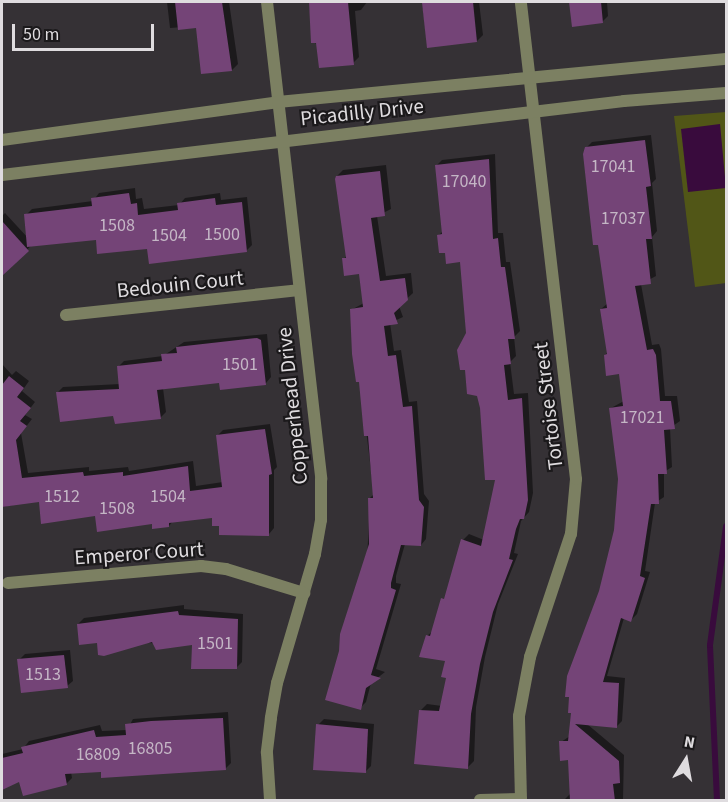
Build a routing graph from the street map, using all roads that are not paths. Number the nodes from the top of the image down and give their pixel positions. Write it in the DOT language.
graph roads {
  1 [pos="267,2"];
  2 [pos="521,2"];
  3 [pos="726,59"];
  4 [pos="530,76"];
  5 [pos="726,93"];
  6 [pos="278,102"];
  7 [pos="533,114"];
  8 [pos="2,140"];
  9 [pos="281,140"];
  10 [pos="2,175"];
  11 [pos="299,290"];
  12 [pos="66,315"];
  13 [pos="8,583"];
  14 [pos="304,593"];
  15 [pos="520,800"];
  16 [pos="270,801"];
  17 [pos="480,801"];
  1 -- 6 [label="street, Copperhead Drive"];
  2 -- 4 [label="street, Tortoise Street"];
  3 -- 4 [label="street, Picadilly Drive"];
  4 -- 6 [label="street, Picadilly Drive"];
  4 -- 7 [label="street, Tortoise Street"];
  5 -- 7 [label="street, Picadilly Drive"];
  6 -- 8 [label="street, Picadilly Drive"];
  6 -- 9 [label="street, Copperhead Drive"];
  7 -- 9 [label="street, Picadilly Drive"];
  7 -- 15 [label="street, Tortoise Street"];
  9 -- 10 [label="street, Picadilly Drive"];
  9 -- 11 [label="street, Copperhead Drive"];
  11 -- 12 [label="street, Bedouin Court"];
  11 -- 14 [label="street, Copperhead Drive"];
  13 -- 14 [label="street, Emperor Court"];
  14 -- 16 [label="street, Copperhead Drive"];
  15 -- 17 [label="street"];
}
